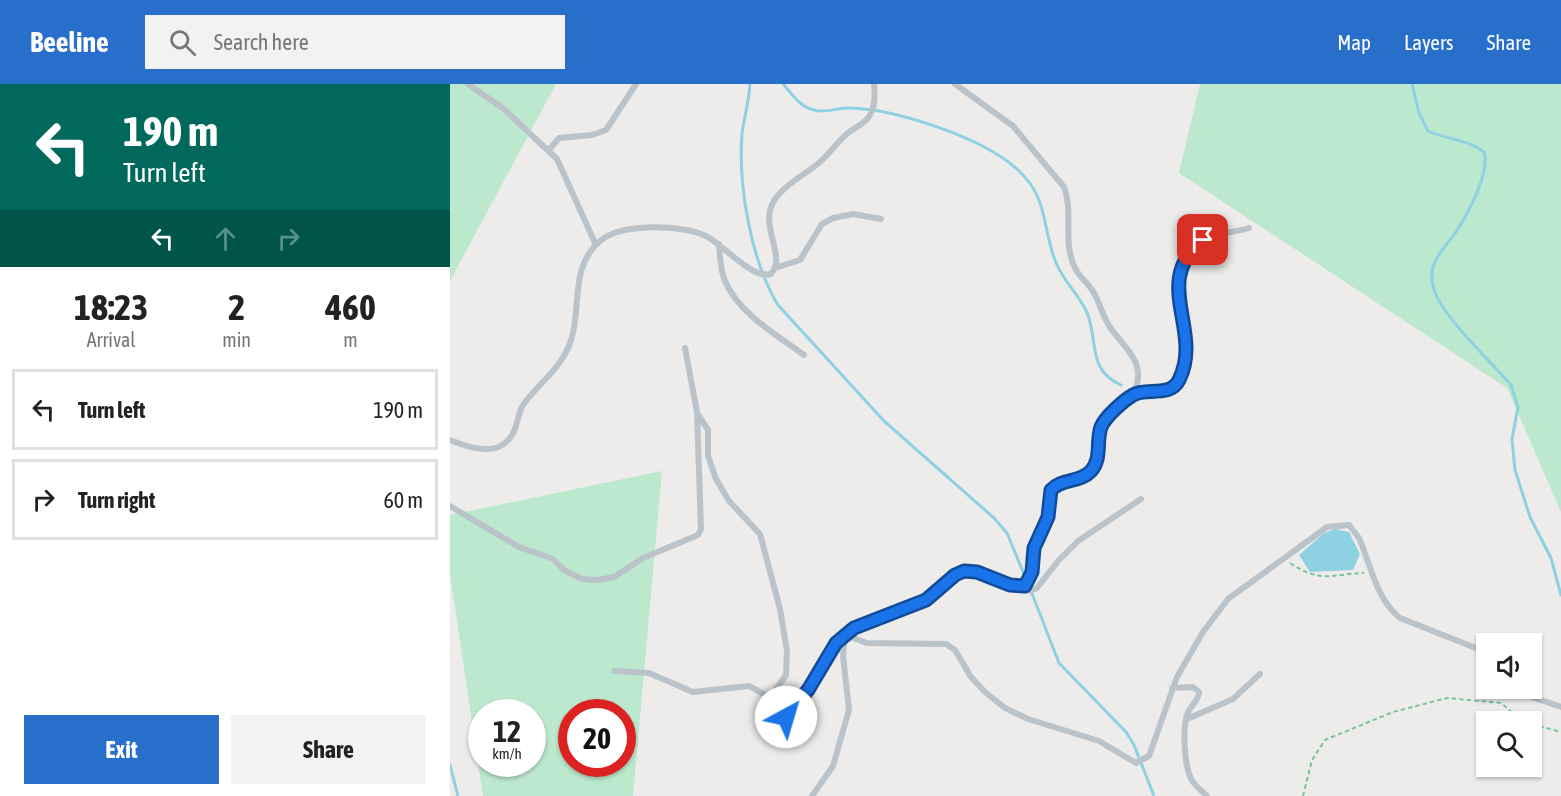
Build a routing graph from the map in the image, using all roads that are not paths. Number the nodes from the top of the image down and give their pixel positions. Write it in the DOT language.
graph roads {
  1 [pos="468,84"];
  2 [pos="636,84"];
  3 [pos="874,84"];
  4 [pos="956,84"];
  5 [pos="549,150"];
  6 [pos="881,219"];
  7 [pos="1249,228"];
  8 [pos="719,244"];
  9 [pos="596,245"];
  10 [pos="775,268"];
  11 [pos="686,348"];
  12 [pos="804,355"];
  13 [pos="1134,394"];
  14 [pos="697,412"];
  15 [pos="450,440"];
  16 [pos="1141,499"];
  17 [pos="450,506"];
  18 [pos="1025,586"];
  19 [pos="845,635"];
  20 [pos="1476,648"];
  21 [pos="615,671"];
  22 [pos="1260,674"];
  23 [pos="1172,688"];
  24 [pos="1538,699"];
  25 [pos="768,701"];
  26 [pos="1561,707"];
  27 [pos="1187,718"];
  28 [pos="812,796"];
  29 [pos="1207,796"];
  1 -- 5 [label="lane"];
  2 -- 5 [label="lane"];
  3 -- 10 [label="lane"];
  4 -- 13 [label="lane"];
  5 -- 9 [label="lane"];
  6 -- 10 [label="lane"];
  7 -- 13 [label="lane"];
  8 -- 9 [label="lane"];
  8 -- 10 [label="lane"];
  8 -- 12 [label="lane"];
  9 -- 15 [label="lane"];
  11 -- 14 [label="lane"];
  13 -- 18 [label="lane"];
  14 -- 17 [label="lane"];
  14 -- 25 [label="lane"];
  16 -- 18 [label="lane"];
  18 -- 19 [label="lane"];
  19 -- 23 [label="lane"];
  19 -- 25 [label="lane"];
  19 -- 28 [label="lane"];
  20 -- 23 [label="lane"];
  21 -- 25 [label="lane"];
  22 -- 27 [label="lane"];
  23 -- 27 [label="lane"];
  24 -- 26 [label="lane"];
  27 -- 29 [label="lane"];
}
